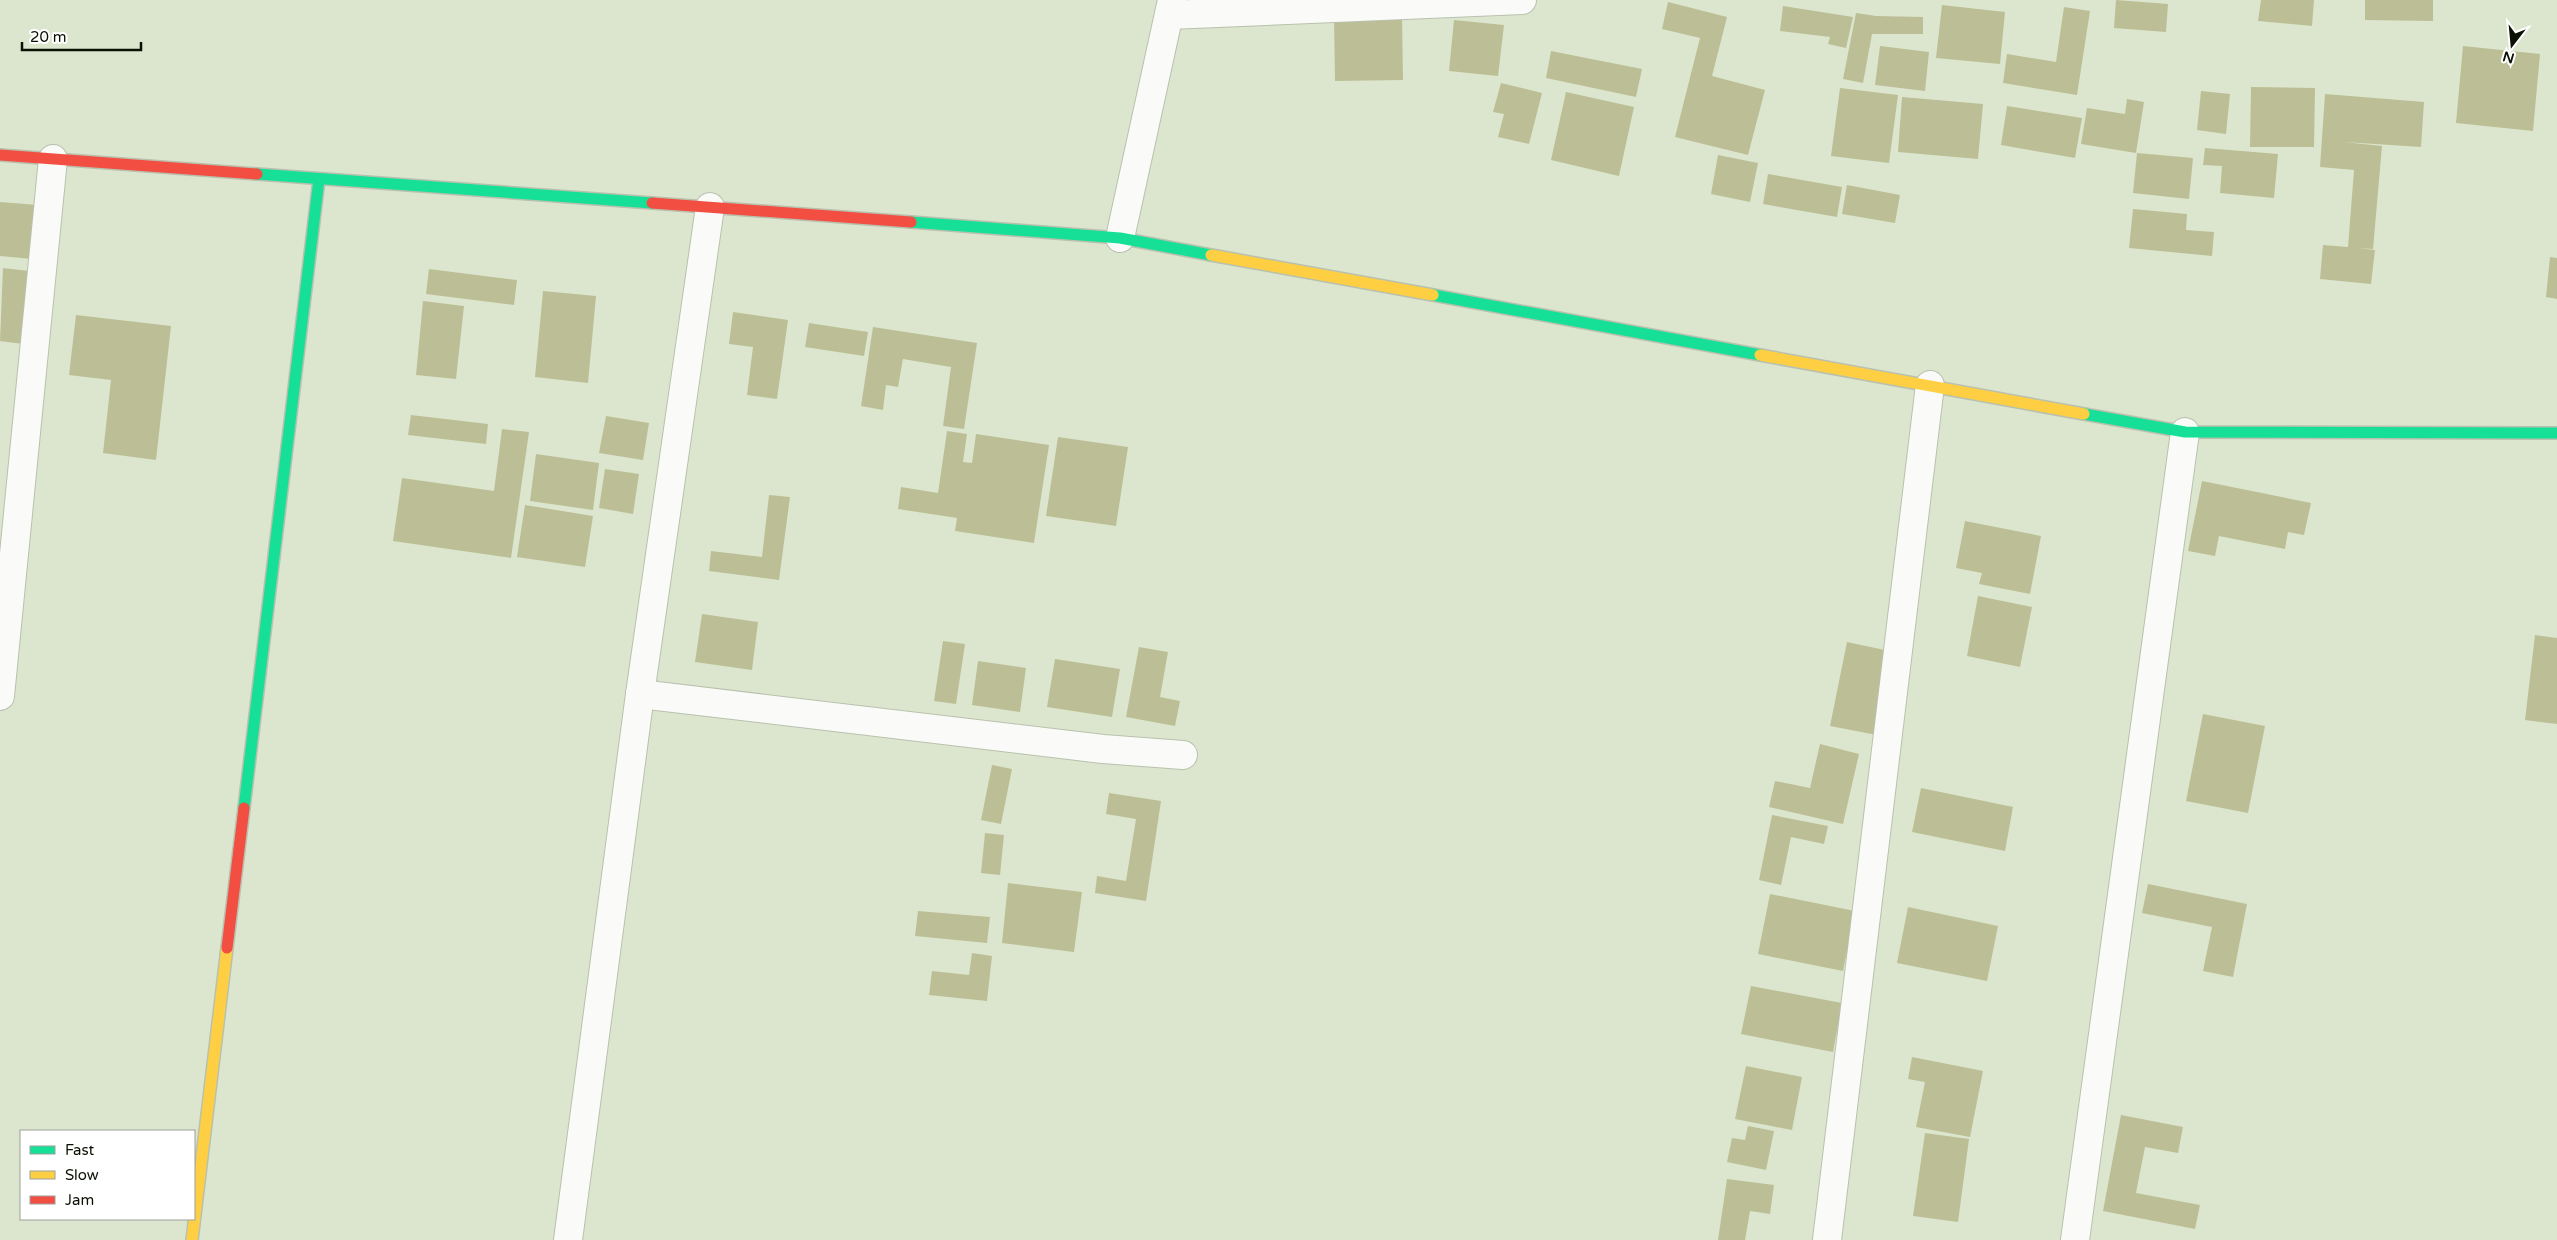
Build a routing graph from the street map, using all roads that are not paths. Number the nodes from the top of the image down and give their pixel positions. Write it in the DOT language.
graph roads {
  1 [pos="1522,0"];
  2 [pos="1171,8"];
  3 [pos="0,155"];
  4 [pos="53,159"];
  5 [pos="319,179"];
  6 [pos="710,207"];
  7 [pos="1120,238"];
  8 [pos="1930,385"];
  9 [pos="2185,432"];
  10 [pos="2557,432"];
  11 [pos="640,694"];
  12 [pos="0,696"];
  13 [pos="1183,755"];
  14 [pos="195,1215"];
  15 [pos="194,1220"];
  16 [pos="192,1240"];
  17 [pos="568,1240"];
  18 [pos="1827,1240"];
  19 [pos="2074,1240"];
  1 -- 2 [label="street"];
  2 -- 7 [label="street"];
  3 -- 4 [label="street"];
  4 -- 5 [label="street"];
  4 -- 12 [label="street"];
  5 -- 6 [label="street"];
  5 -- 14 [label="street"];
  6 -- 7 [label="street"];
  6 -- 11 [label="street"];
  7 -- 8 [label="street"];
  8 -- 9 [label="street"];
  8 -- 18 [label="street"];
  9 -- 10 [label="street"];
  9 -- 19 [label="street"];
  11 -- 13 [label="street"];
  11 -- 17 [label="street"];
  15 -- 16 [label="street"];
}
